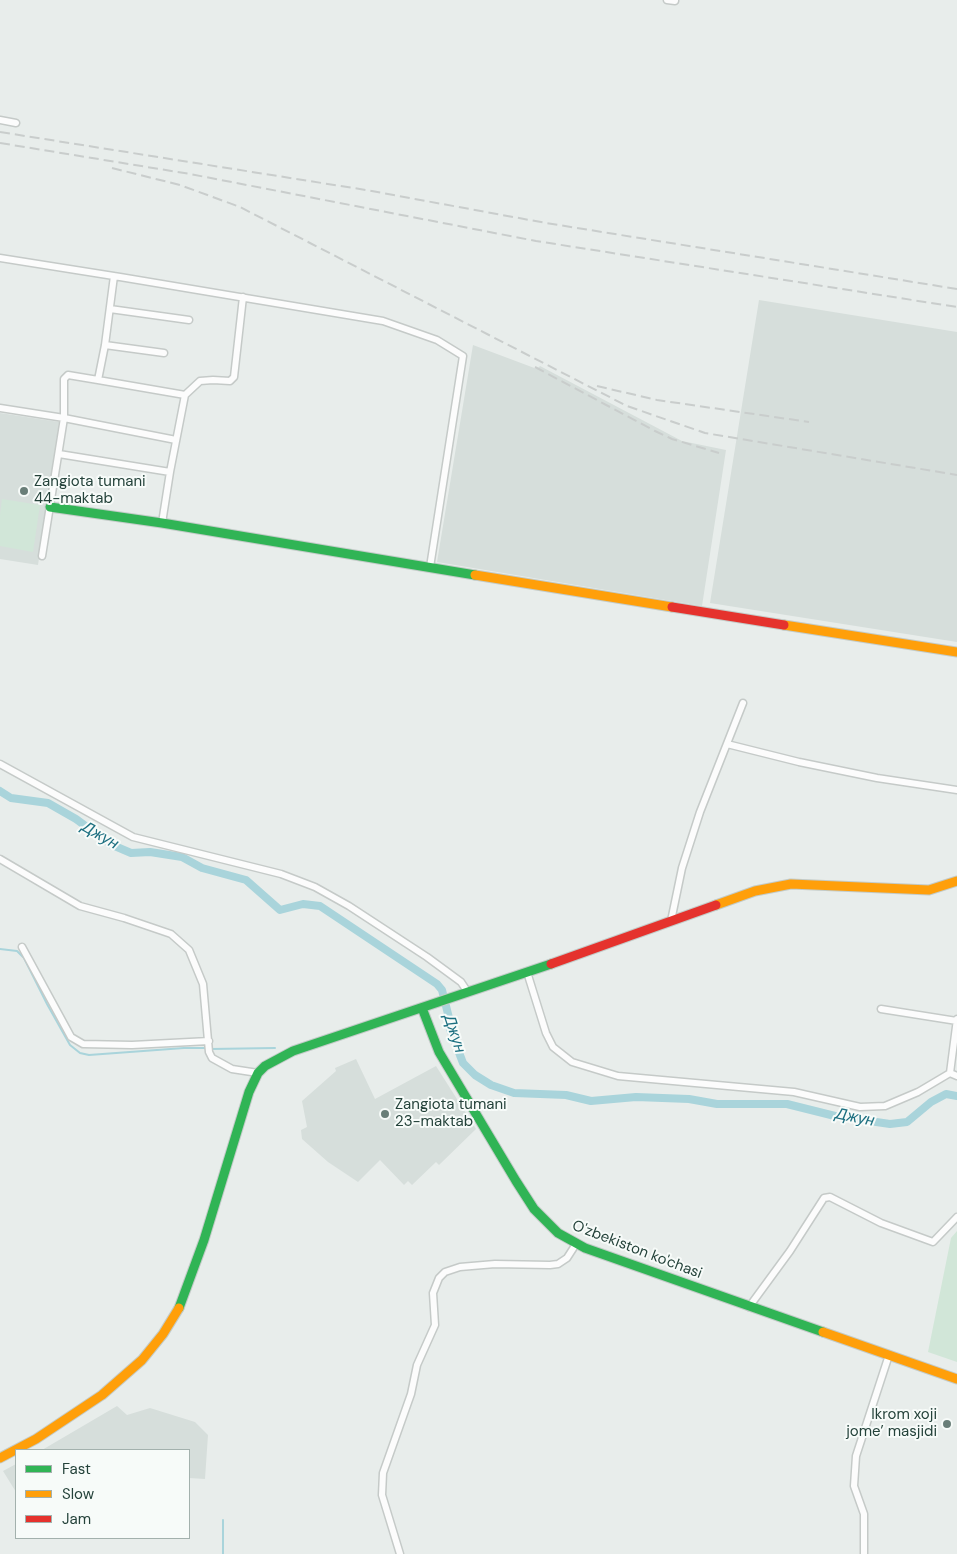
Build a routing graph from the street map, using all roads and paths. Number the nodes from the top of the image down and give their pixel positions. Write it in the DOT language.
graph roads {
  1 [pos="667,0"];
  2 [pos="675,2"];
  3 [pos="0,120"];
  4 [pos="16,123"];
  5 [pos="0,258"];
  6 [pos="114,276"];
  7 [pos="243,297"];
  8 [pos="110,309"];
  9 [pos="189,320"];
  10 [pos="105,345"];
  11 [pos="164,353"];
  12 [pos="98,380"];
  13 [pos="185,395"];
  14 [pos="0,408"];
  15 [pos="64,418"];
  16 [pos="176,440"];
  17 [pos="58,454"];
  18 [pos="170,472"];
  19 [pos="50,507"];
  20 [pos="162,523"];
  21 [pos="42,556"];
  22 [pos="430,567"];
  23 [pos="957,652"];
  24 [pos="743,703"];
  25 [pos="727,744"];
  26 [pos="0,764"];
  27 [pos="957,790"];
  28 [pos="0,859"];
  29 [pos="957,881"];
  30 [pos="671,921"];
  31 [pos="22,947"];
  32 [pos="527,972"];
  33 [pos="467,991"];
  34 [pos="422,1008"];
  35 [pos="880,1010"];
  36 [pos="957,1020"];
  37 [pos="209,1046"];
  38 [pos="258,1073"];
  39 [pos="954,1074"];
  40 [pos="957,1218"];
  41 [pos="576,1244"];
  42 [pos="749,1307"];
  43 [pos="889,1354"];
  44 [pos="957,1379"];
  45 [pos="17,1449"];
  46 [pos="15,1450"];
  47 [pos="0,1458"];
  48 [pos="400,1554"];
  49 [pos="864,1554"];
  1 -- 2 [label="street"];
  3 -- 4 [label="street"];
  5 -- 6 [label="street"];
  6 -- 7 [label="street"];
  6 -- 8 [label="street"];
  7 -- 13 [label="street"];
  7 -- 22 [label="street"];
  8 -- 9 [label="street"];
  8 -- 10 [label="street"];
  10 -- 11 [label="street"];
  10 -- 12 [label="street"];
  12 -- 13 [label="street"];
  12 -- 15 [label="street"];
  13 -- 16 [label="street"];
  14 -- 15 [label="street"];
  15 -- 16 [label="street"];
  15 -- 17 [label="street"];
  16 -- 18 [label="street"];
  17 -- 18 [label="street"];
  17 -- 19 [label="street"];
  18 -- 20 [label="street"];
  19 -- 20 [label="main road"];
  19 -- 21 [label="street"];
  20 -- 22 [label="main road"];
  22 -- 23 [label="main road"];
  24 -- 25 [label="street"];
  25 -- 27 [label="street"];
  25 -- 30 [label="street"];
  26 -- 33 [label="street"];
  28 -- 37 [label="street"];
  29 -- 30 [label="main road"];
  30 -- 32 [label="main road"];
  31 -- 37 [label="street"];
  32 -- 33 [label="main road"];
  32 -- 39 [label="street"];
  33 -- 34 [label="main road"];
  34 -- 38 [label="main road"];
  34 -- 41 [label="main road, O'zbekiston ko'chasi"];
  35 -- 36 [label="street"];
  36 -- 39 [label="street"];
  37 -- 38 [label="street"];
  38 -- 45 [label="main road"];
  40 -- 42 [label="street"];
  41 -- 42 [label="main road, O'zbekiston ko'chasi"];
  41 -- 48 [label="street"];
  42 -- 43 [label="main road, O'zbekiston ko'chasi"];
  43 -- 44 [label="main road, O'zbekiston ko'chasi"];
  43 -- 49 [label="street"];
  46 -- 47 [label="main road"];
}
